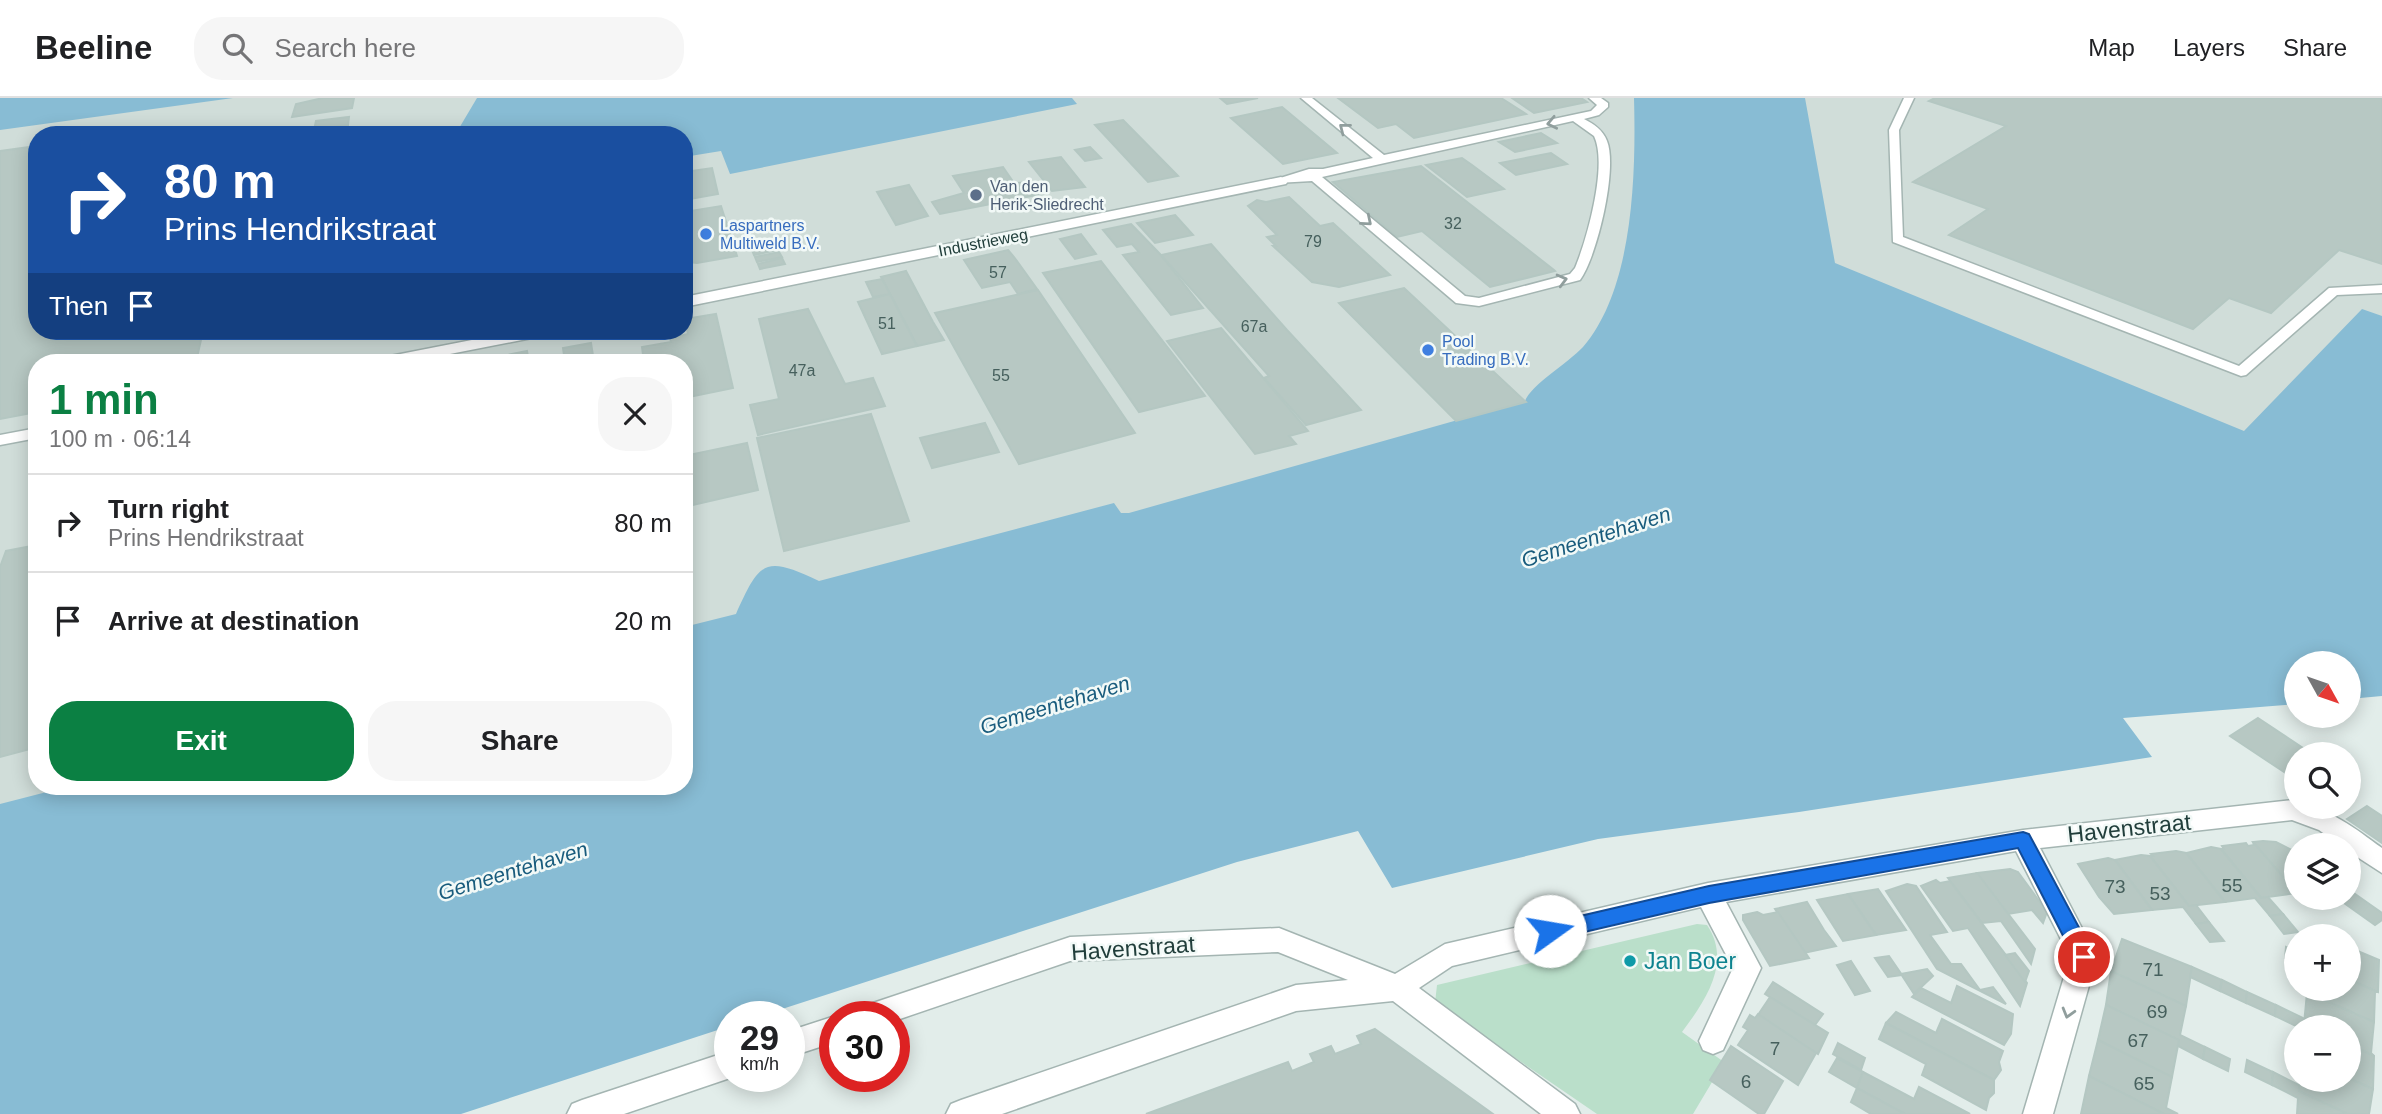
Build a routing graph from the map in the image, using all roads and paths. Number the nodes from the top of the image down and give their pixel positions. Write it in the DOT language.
graph roads {
  1 [pos="1306,98"];
  2 [pos="1594,98"];
  3 [pos="1909,98"];
  4 [pos="1575,118"];
  5 [pos="1382,159"];
  6 [pos="1319,175"];
  7 [pos="1281,181"];
  8 [pos="2382,289"];
  9 [pos="693,300"];
  10 [pos="496,340"];
  11 [pos="426,354"];
  12 [pos="28,435"];
  13 [pos="0,440"];
  14 [pos="2023,839"];
  15 [pos="2382,862"];
  16 [pos="1709,894"];
  17 [pos="1397,988"];
  18 [pos="910,1003"];
  19 [pos="1713,1041"];
  20 [pos="714,1069"];
  21 [pos="582,1114"];
  22 [pos="961,1114"];
  23 [pos="1565,1114"];
  24 [pos="2038,1114"];
  5 -- 1 [label="lane, one-way"];
  2 -- 4 [label="lane"];
  3 -- 8 [label="lane"];
  4 -- 5 [label="lane, one-way"];
  6 -- 4 [label="lane, one-way"];
  5 -- 6 [label="lane"];
  6 -- 7 [label="lane"];
  7 -- 9 [label="street, Industrieweg"];
  10 -- 11 [label="street"];
  12 -- 13 [label="street"];
  14 -- 15 [label="street, Havenstraat"];
  14 -- 16 [label="street, Havenstraat"];
  14 -- 24 [label="street, one-way"];
  16 -- 17 [label="street, Havenstraat"];
  16 -- 19 [label="street"];
  17 -- 18 [label="street, Havenstraat"];
  17 -- 22 [label="street, Havenstraat"];
  17 -- 23 [label="street"];
  20 -- 21 [label="street"];
}
